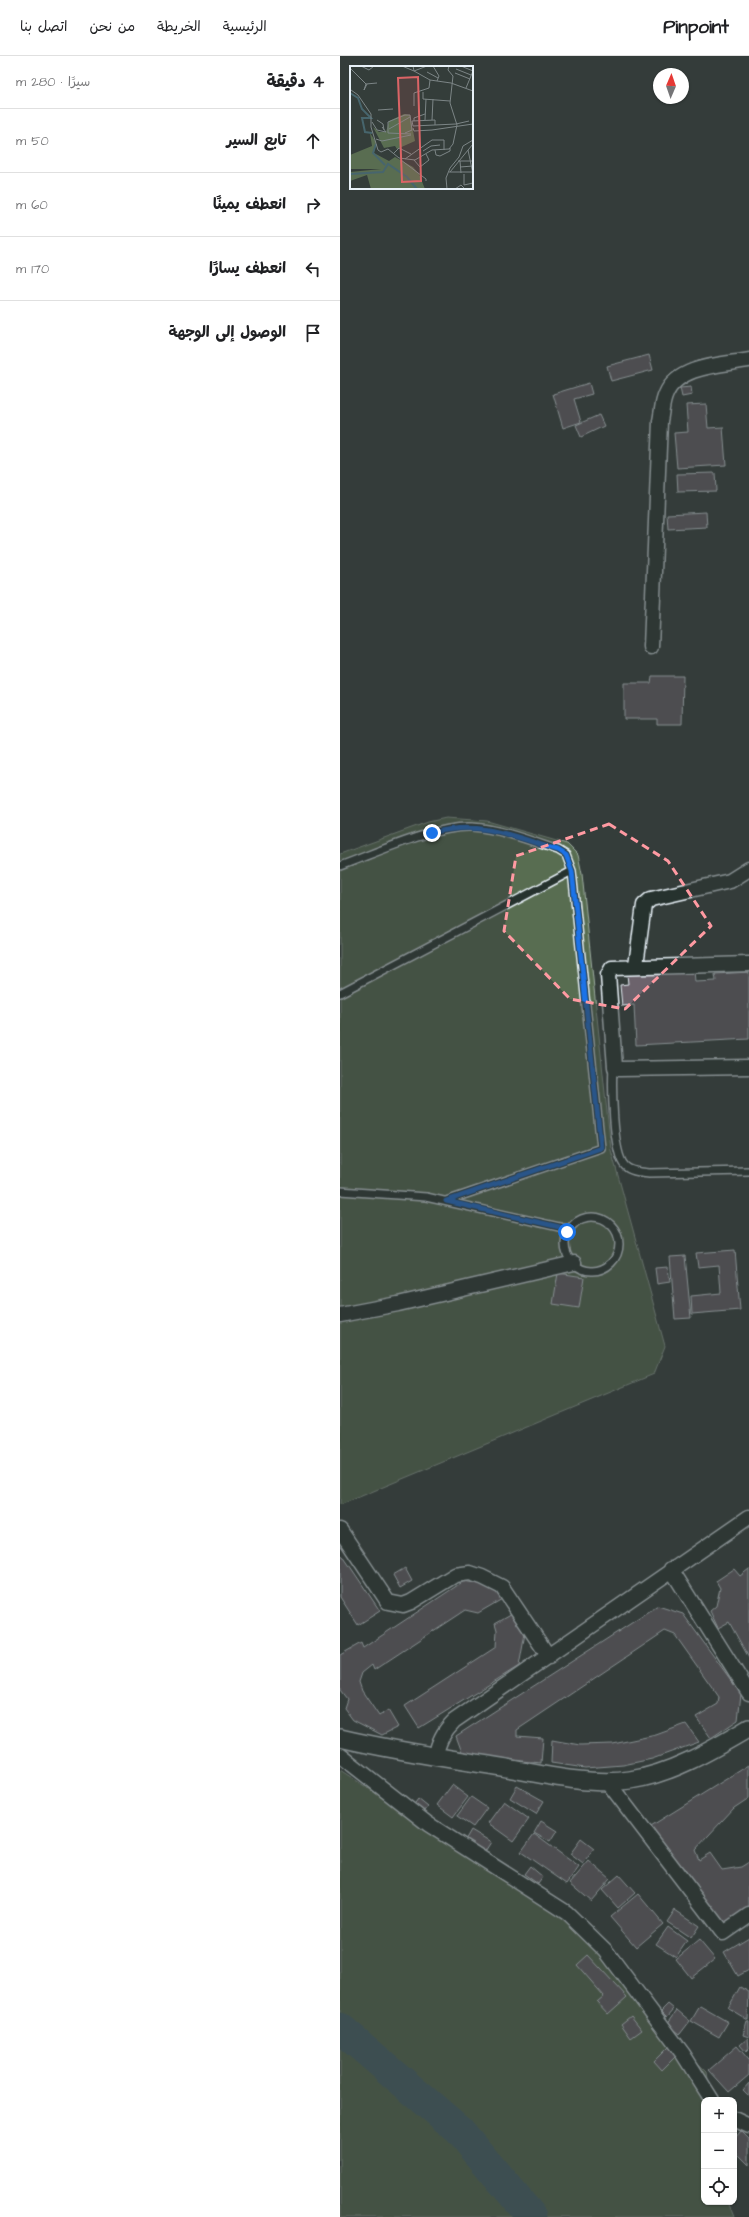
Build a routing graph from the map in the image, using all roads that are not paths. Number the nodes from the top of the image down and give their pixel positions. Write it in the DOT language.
graph roads {
  1 [pos="749,360"];
  2 [pos="651,648"];
  3 [pos="340,866"];
  4 [pos="749,869"];
  5 [pos="572,871"];
  6 [pos="749,964"];
  7 [pos="636,965"];
  8 [pos="340,993"];
  9 [pos="613,1064"];
  10 [pos="749,1067"];
  11 [pos="749,1171"];
  12 [pos="340,1191"];
  13 [pos="446,1201"];
  14 [pos="568,1229"];
  15 [pos="574,1263"];
  16 [pos="340,1315"];
  17 [pos="749,1517"];
  18 [pos="340,1530"];
  19 [pos="671,1569"];
  20 [pos="549,1657"];
  21 [pos="749,1693"];
  22 [pos="749,1728"];
  23 [pos="340,1738"];
  24 [pos="340,1755"];
  25 [pos="436,1756"];
  26 [pos="607,1781"];
  27 [pos="749,1915"];
  28 [pos="710,2097"];
  29 [pos="737,2120"];
  30 [pos="749,2126"];
  1 -- 2 [label="street"];
  3 -- 5 [label="lane"];
  4 -- 7 [label="street"];
  5 -- 8 [label="lane"];
  5 -- 13 [label="lane"];
  6 -- 7 [label="street"];
  7 -- 9 [label="street"];
  9 -- 10 [label="street"];
  9 -- 11 [label="lane"];
  12 -- 13 [label="lane"];
  13 -- 14 [label="lane"];
  14 -- 15 [label="lane"];
  14 -- 15 [label="lane"];
  15 -- 16 [label="street"];
  17 -- 19 [label="street"];
  18 -- 20 [label="street"];
  19 -- 20 [label="street"];
  19 -- 21 [label="street"];
  20 -- 25 [label="street"];
  22 -- 26 [label="street"];
  23 -- 25 [label="street"];
  24 -- 28 [label="street"];
  25 -- 26 [label="street"];
  26 -- 27 [label="street"];
  29 -- 30 [label="street"];
}
